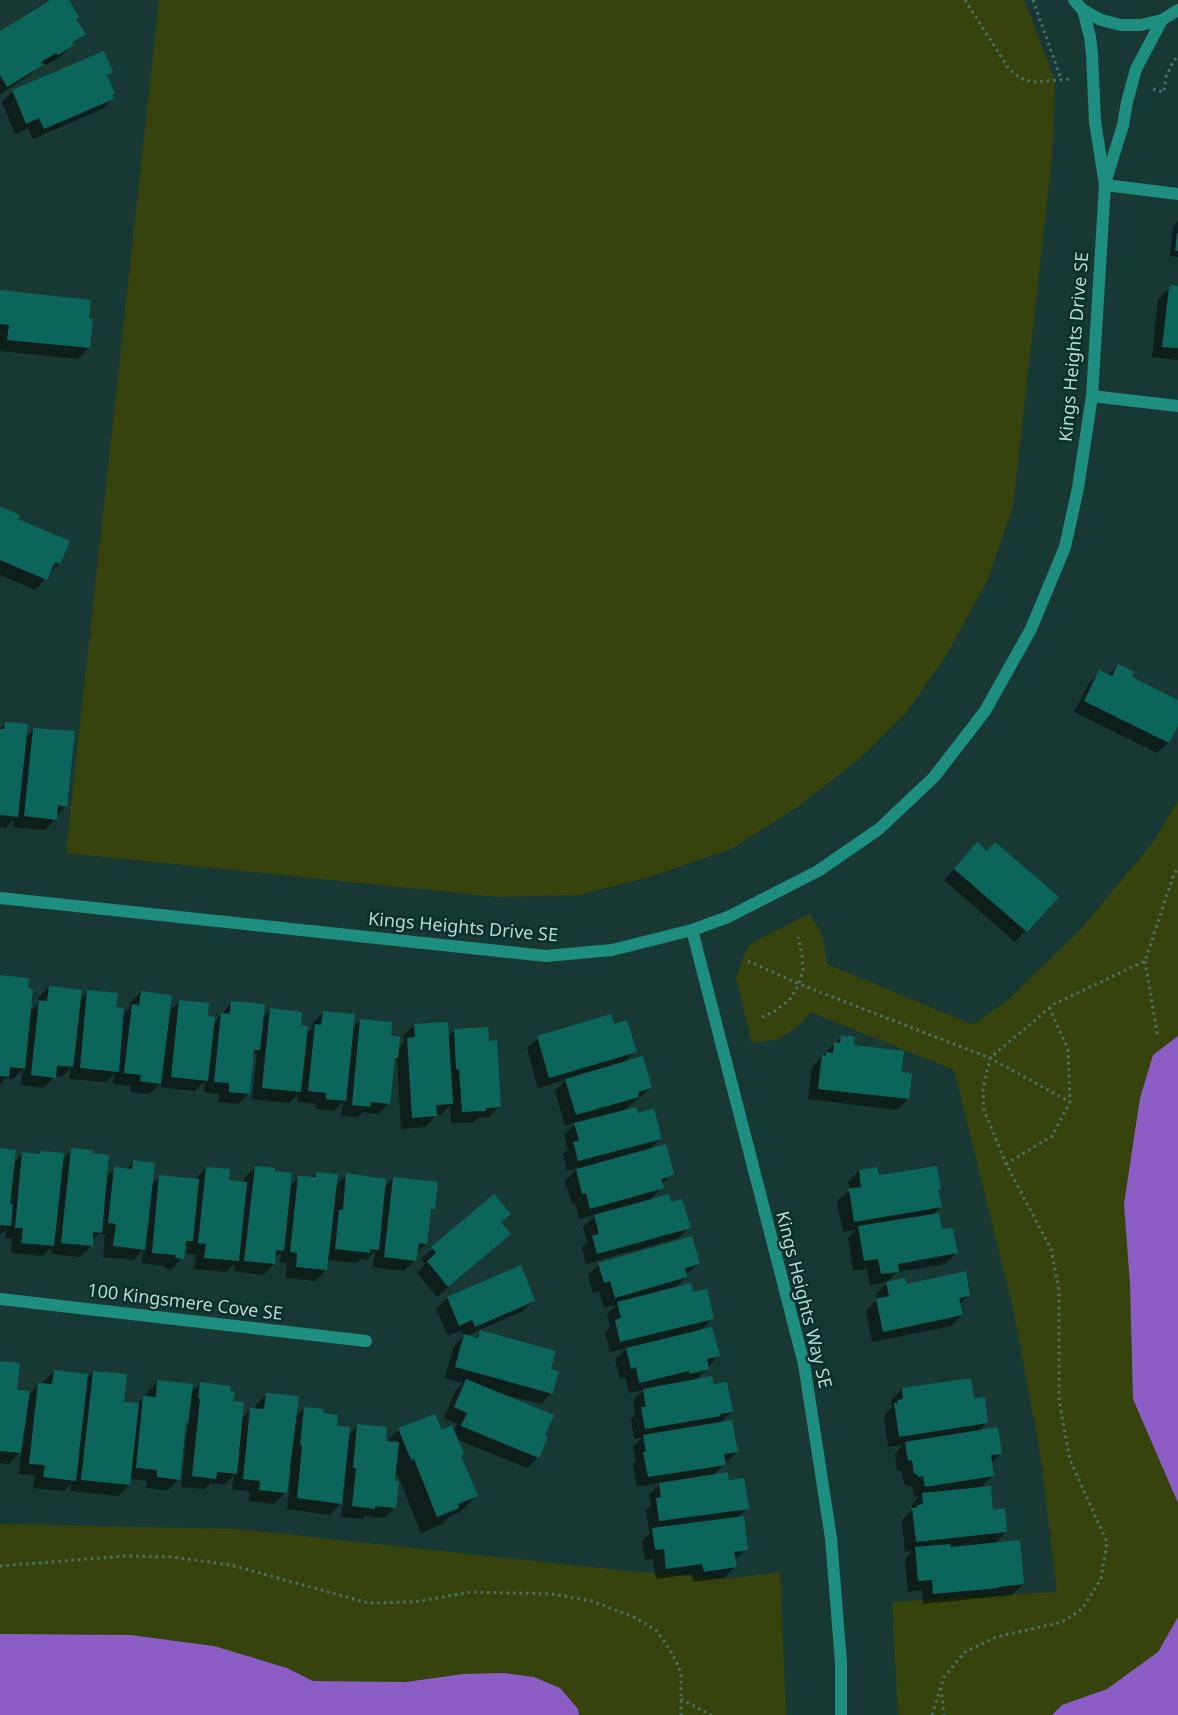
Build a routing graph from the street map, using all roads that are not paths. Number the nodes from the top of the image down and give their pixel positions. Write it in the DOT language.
graph roads {
  1 [pos="1074,0"];
  2 [pos="1083,10"];
  3 [pos="1178,10"];
  4 [pos="1162,20"];
  5 [pos="1105,185"];
  6 [pos="1178,194"];
  7 [pos="1092,396"];
  8 [pos="1178,406"];
  9 [pos="0,898"];
  10 [pos="692,930"];
  11 [pos="0,1299"];
  12 [pos="366,1341"];
  13 [pos="841,1715"];
  1 -- 2 [label="street"];
  2 -- 4 [label="street"];
  2 -- 5 [label="street, Kings Heights Drive SE"];
  3 -- 4 [label="street"];
  4 -- 5 [label="street, Kings Heights Drive SE"];
  5 -- 6 [label="street"];
  5 -- 7 [label="street, Kings Heights Drive SE"];
  7 -- 8 [label="street"];
  7 -- 10 [label="street, Kings Heights Drive SE"];
  9 -- 10 [label="street, Kings Heights Drive SE"];
  10 -- 13 [label="street, Kings Heights Way SE"];
  11 -- 12 [label="street, 100 Kingsmere Cove SE"];
}
